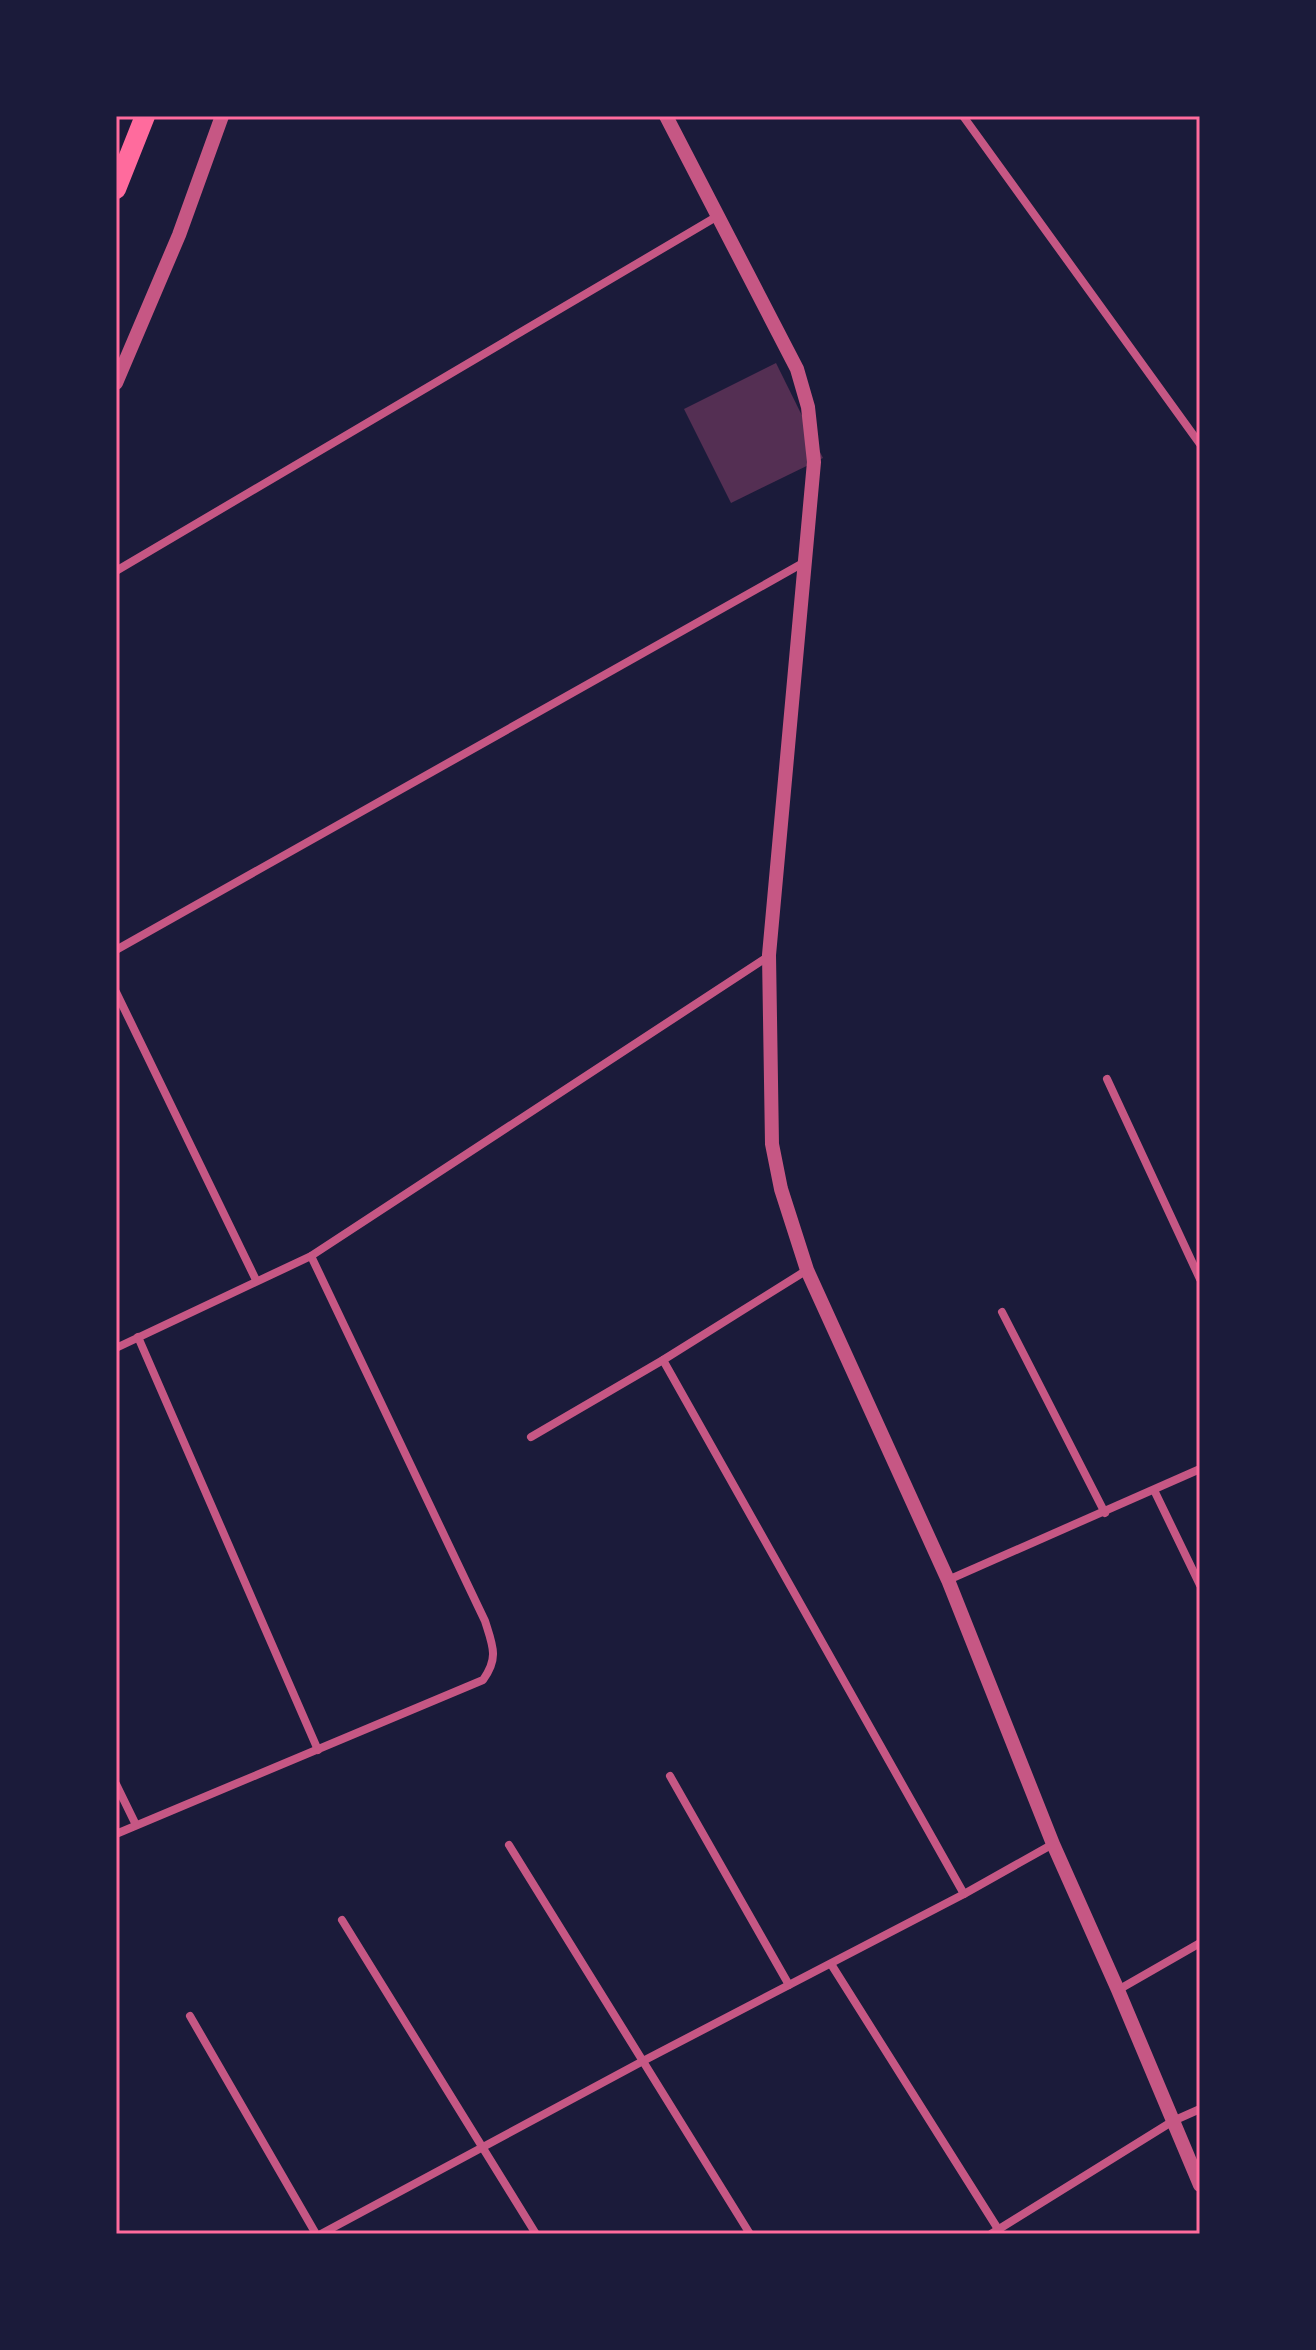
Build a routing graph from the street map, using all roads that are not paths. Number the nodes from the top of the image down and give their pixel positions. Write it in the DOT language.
graph roads {
  1 [pos="145,116"];
  2 [pos="222,116"];
  3 [pos="666,116"];
  4 [pos="963,116"];
  5 [pos="116,189"];
  6 [pos="716,217"];
  7 [pos="116,383"];
  8 [pos="1200,444"];
  9 [pos="803,563"];
  10 [pos="116,571"];
  11 [pos="116,950"];
  12 [pos="769,955"];
  13 [pos="116,992"];
  14 [pos="1107,1079"];
  15 [pos="311,1256"];
  16 [pos="807,1270"];
  17 [pos="1200,1279"];
  18 [pos="256,1280"];
  19 [pos="1002,1312"];
  20 [pos="138,1337"];
  21 [pos="116,1348"];
  22 [pos="663,1360"];
  23 [pos="531,1437"];
  24 [pos="1200,1469"];
  25 [pos="1154,1490"];
  26 [pos="1105,1513"];
  27 [pos="948,1580"];
  28 [pos="1200,1585"];
  29 [pos="318,1750"];
  30 [pos="670,1776"];
  31 [pos="116,1784"];
  32 [pos="136,1825"];
  33 [pos="116,1834"];
  34 [pos="1053,1844"];
  35 [pos="509,1845"];
  36 [pos="964,1894"];
  37 [pos="342,1920"];
  38 [pos="1200,1943"];
  39 [pos="831,1964"];
  40 [pos="789,1985"];
  41 [pos="1118,1990"];
  42 [pos="190,2016"];
  43 [pos="643,2061"];
  44 [pos="1200,2109"];
  45 [pos="1173,2121"];
  46 [pos="482,2147"];
  47 [pos="1200,2185"];
  48 [pos="995,2231"];
  49 [pos="318,2234"];
  50 [pos="536,2234"];
  51 [pos="750,2234"];
  1 -- 5 [label="main road"];
  2 -- 7 [label="street"];
  3 -- 6 [label="street"];
  4 -- 8 [label="street"];
  6 -- 9 [label="street"];
  6 -- 10 [label="street"];
  9 -- 11 [label="street"];
  9 -- 12 [label="street"];
  12 -- 15 [label="street"];
  12 -- 16 [label="street"];
  13 -- 18 [label="street"];
  14 -- 17 [label="street"];
  15 -- 18 [label="street"];
  15 -- 29 [label="street"];
  16 -- 22 [label="street"];
  16 -- 27 [label="street"];
  18 -- 20 [label="street"];
  19 -- 26 [label="street"];
  20 -- 21 [label="street"];
  20 -- 29 [label="street"];
  22 -- 23 [label="street"];
  22 -- 36 [label="street"];
  24 -- 25 [label="street"];
  25 -- 26 [label="street"];
  25 -- 28 [label="street"];
  26 -- 27 [label="street"];
  27 -- 34 [label="street"];
  29 -- 32 [label="street"];
  30 -- 40 [label="street"];
  31 -- 32 [label="street"];
  32 -- 33 [label="street"];
  34 -- 36 [label="street"];
  34 -- 41 [label="street"];
  35 -- 43 [label="street"];
  36 -- 39 [label="street"];
  37 -- 46 [label="street"];
  38 -- 41 [label="street"];
  39 -- 40 [label="street"];
  39 -- 48 [label="street"];
  40 -- 43 [label="street"];
  41 -- 45 [label="street"];
  42 -- 49 [label="street"];
  43 -- 46 [label="street"];
  43 -- 51 [label="street"];
  44 -- 45 [label="street"];
  45 -- 47 [label="street"];
  45 -- 48 [label="street"];
  46 -- 49 [label="street"];
  46 -- 50 [label="street"];
}
